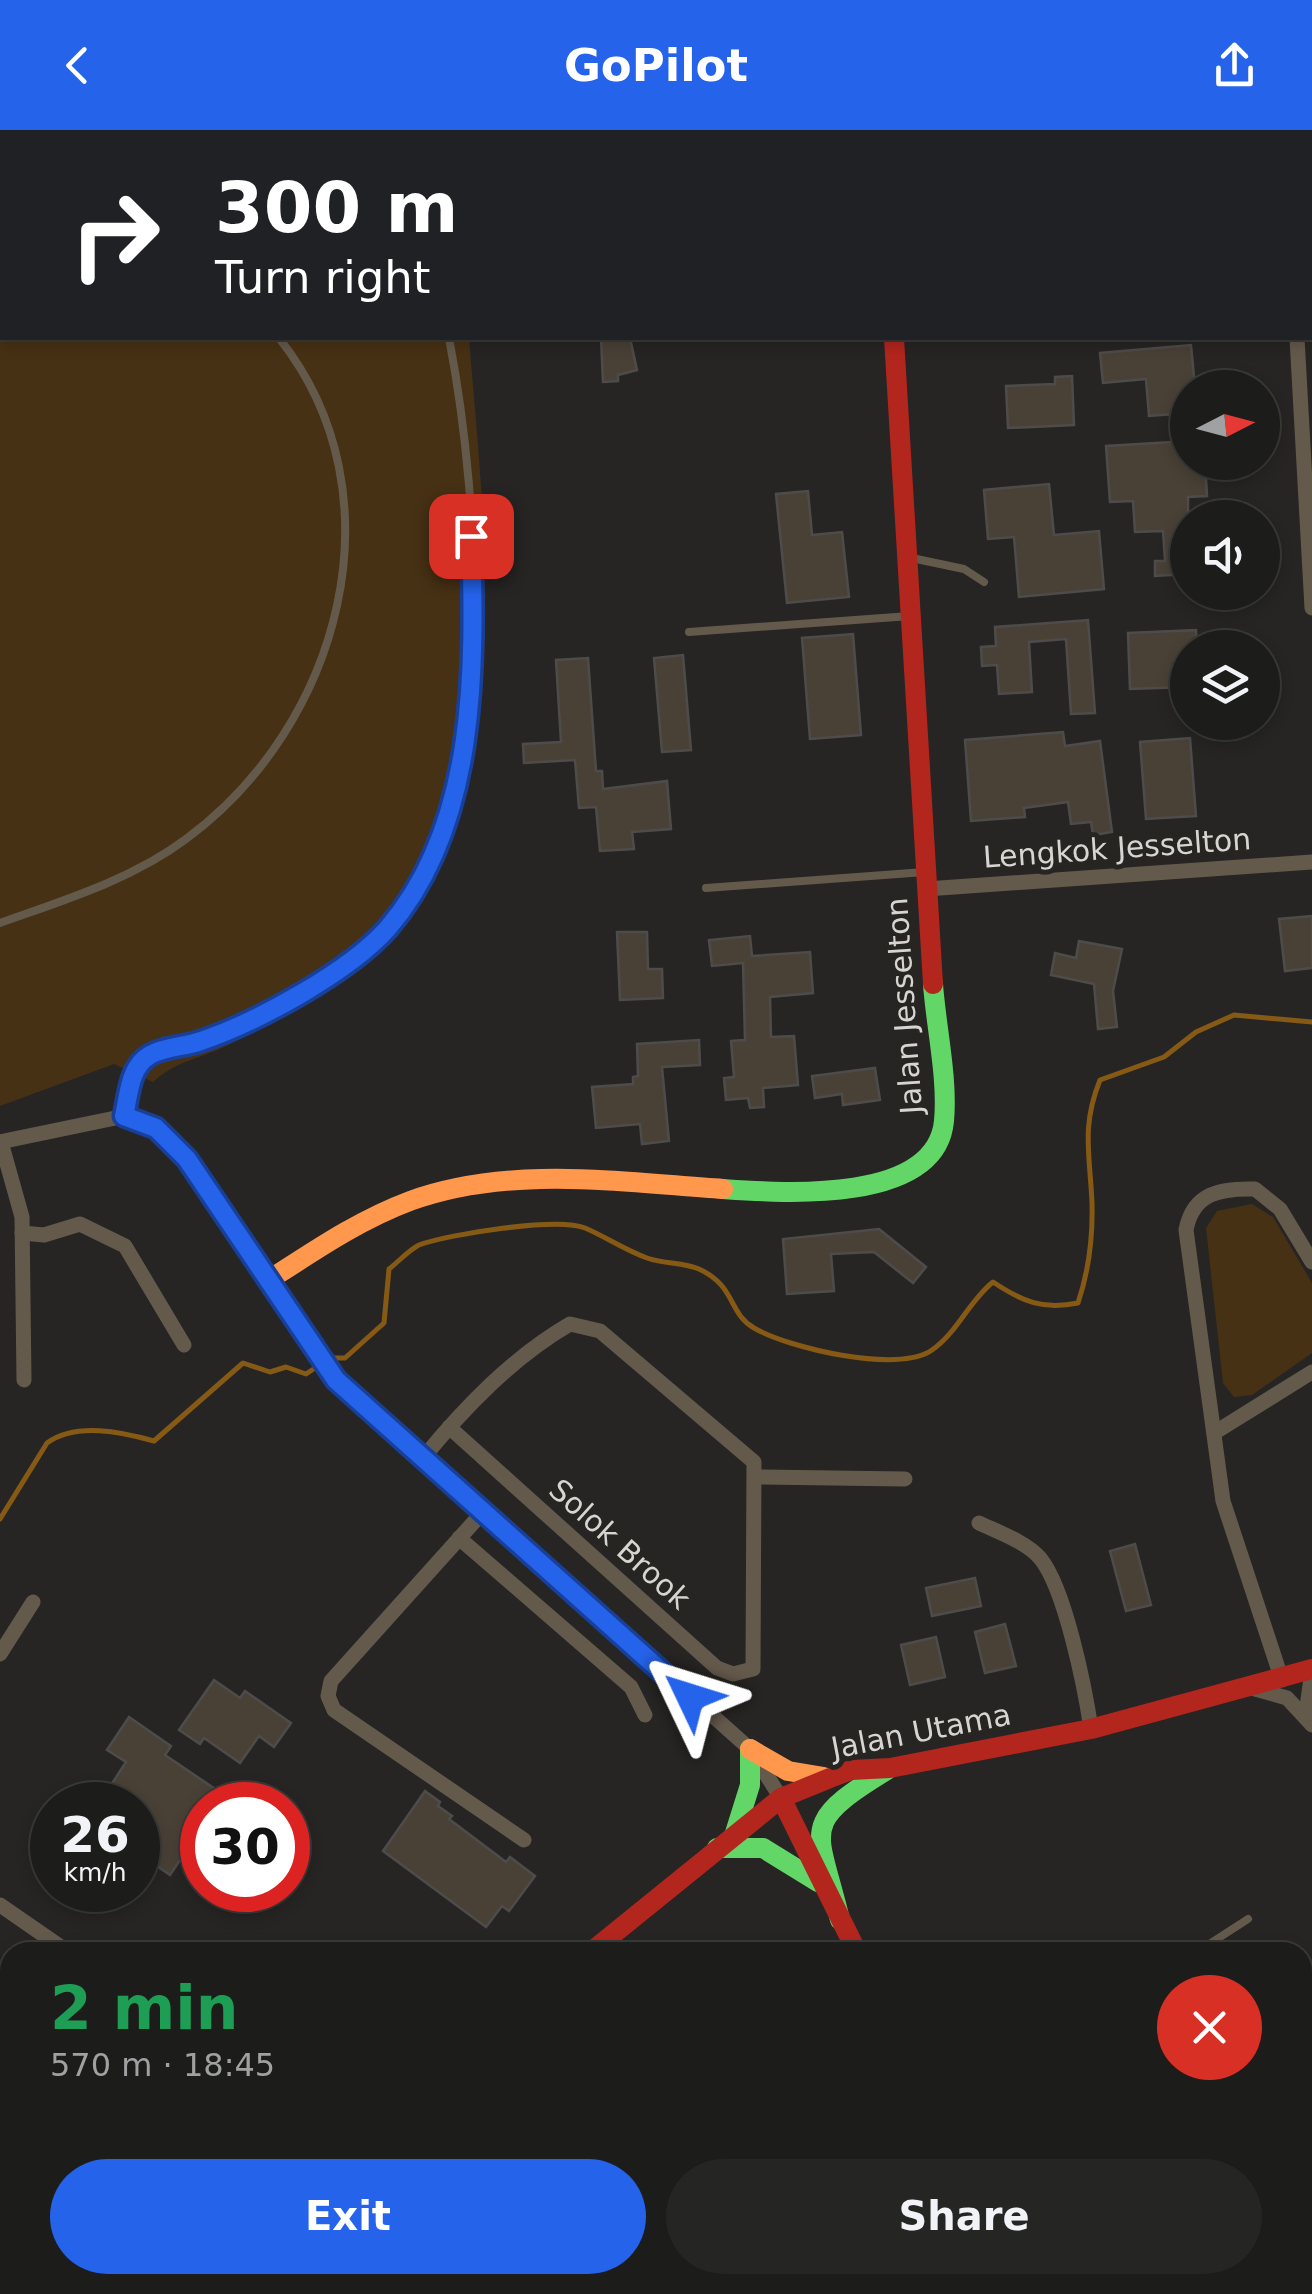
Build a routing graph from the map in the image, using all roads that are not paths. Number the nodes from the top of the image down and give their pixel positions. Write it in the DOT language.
graph roads {
  1 [pos="280,340"];
  2 [pos="448,340"];
  3 [pos="894,340"];
  4 [pos="1296,340"];
  5 [pos="907,557"];
  6 [pos="984,582"];
  7 [pos="1312,608"];
  8 [pos="910,616"];
  9 [pos="689,632"];
  10 [pos="1312,862"];
  11 [pos="925,880"];
  12 [pos="706,888"];
  13 [pos="0,923"];
  14 [pos="124,1116"];
  15 [pos="0,1142"];
  16 [pos="22,1234"];
  17 [pos="1312,1262"];
  18 [pos="269,1280"];
  19 [pos="184,1345"];
  20 [pos="1312,1372"];
  21 [pos="24,1380"];
  22 [pos="448,1427"];
  23 [pos="1214,1433"];
  24 [pos="424,1458"];
  25 [pos="756,1476"];
  26 [pos="905,1479"];
  27 [pos="482,1513"];
  28 [pos="979,1522"];
  29 [pos="459,1538"];
  30 [pos="33,1602"];
  31 [pos="0,1654"];
  32 [pos="1312,1670"];
  33 [pos="1282,1680"];
  34 [pos="1251,1688"];
  35 [pos="645,1716"];
  36 [pos="1309,1720"];
  37 [pos="1091,1729"];
  38 [pos="750,1749"];
  39 [pos="890,1768"];
  40 [pos="830,1778"];
  41 [pos="781,1798"];
  42 [pos="524,1840"];
  43 [pos="725,1842"];
  44 [pos="821,1884"];
  45 [pos="0,1905"];
  46 [pos="1248,1918"];
  47 [pos="840,1920"];
  48 [pos="54,1942"];
  49 [pos="603,1942"];
  50 [pos="852,1942"];
  51 [pos="1212,1942"];
  1 -- 13 [label="lane"];
  2 -- 14 [label="lane"];
  3 -- 5 [label="street, Jalan Jesselton"];
  4 -- 7 [label="street"];
  5 -- 6 [label="lane"];
  5 -- 8 [label="street, Jalan Jesselton"];
  8 -- 9 [label="lane"];
  8 -- 11 [label="street, Jalan Jesselton"];
  10 -- 11 [label="street, Lengkok Jesselton"];
  11 -- 12 [label="lane"];
  11 -- 18 [label="street, Jalan Jesselton"];
  14 -- 15 [label="street"];
  14 -- 18 [label="street"];
  15 -- 16 [label="street"];
  16 -- 19 [label="street"];
  16 -- 21 [label="street"];
  17 -- 23 [label="street"];
  18 -- 24 [label="street"];
  20 -- 23 [label="street"];
  22 -- 24 [label="street"];
  22 -- 25 [label="street"];
  22 -- 25 [label="street, Solok Brook"];
  23 -- 33 [label="street"];
  24 -- 27 [label="street"];
  25 -- 26 [label="street"];
  27 -- 29 [label="street"];
  27 -- 38 [label="street"];
  28 -- 37 [label="street"];
  29 -- 35 [label="street"];
  29 -- 42 [label="street"];
  30 -- 31 [label="street"];
  32 -- 33 [label="street, Jalan Utama"];
  32 -- 36 [label="street"];
  33 -- 34 [label="street, Jalan Utama"];
  34 -- 36 [label="street"];
  34 -- 37 [label="street, Jalan Utama"];
  37 -- 39 [label="street, Jalan Utama"];
  38 -- 40 [label="street"];
  38 -- 41 [label="street"];
  38 -- 43 [label="street"];
  39 -- 40 [label="street, Jalan Utama"];
  39 -- 47 [label="street"];
  40 -- 41 [label="street, Jalan Utama"];
  41 -- 43 [label="street, Jalan Utama"];
  41 -- 44 [label="street"];
  43 -- 44 [label="street"];
  43 -- 49 [label="street, Jalan Utama"];
  44 -- 47 [label="street"];
  45 -- 48 [label="street"];
  46 -- 51 [label="lane"];
  47 -- 50 [label="street"];
}
